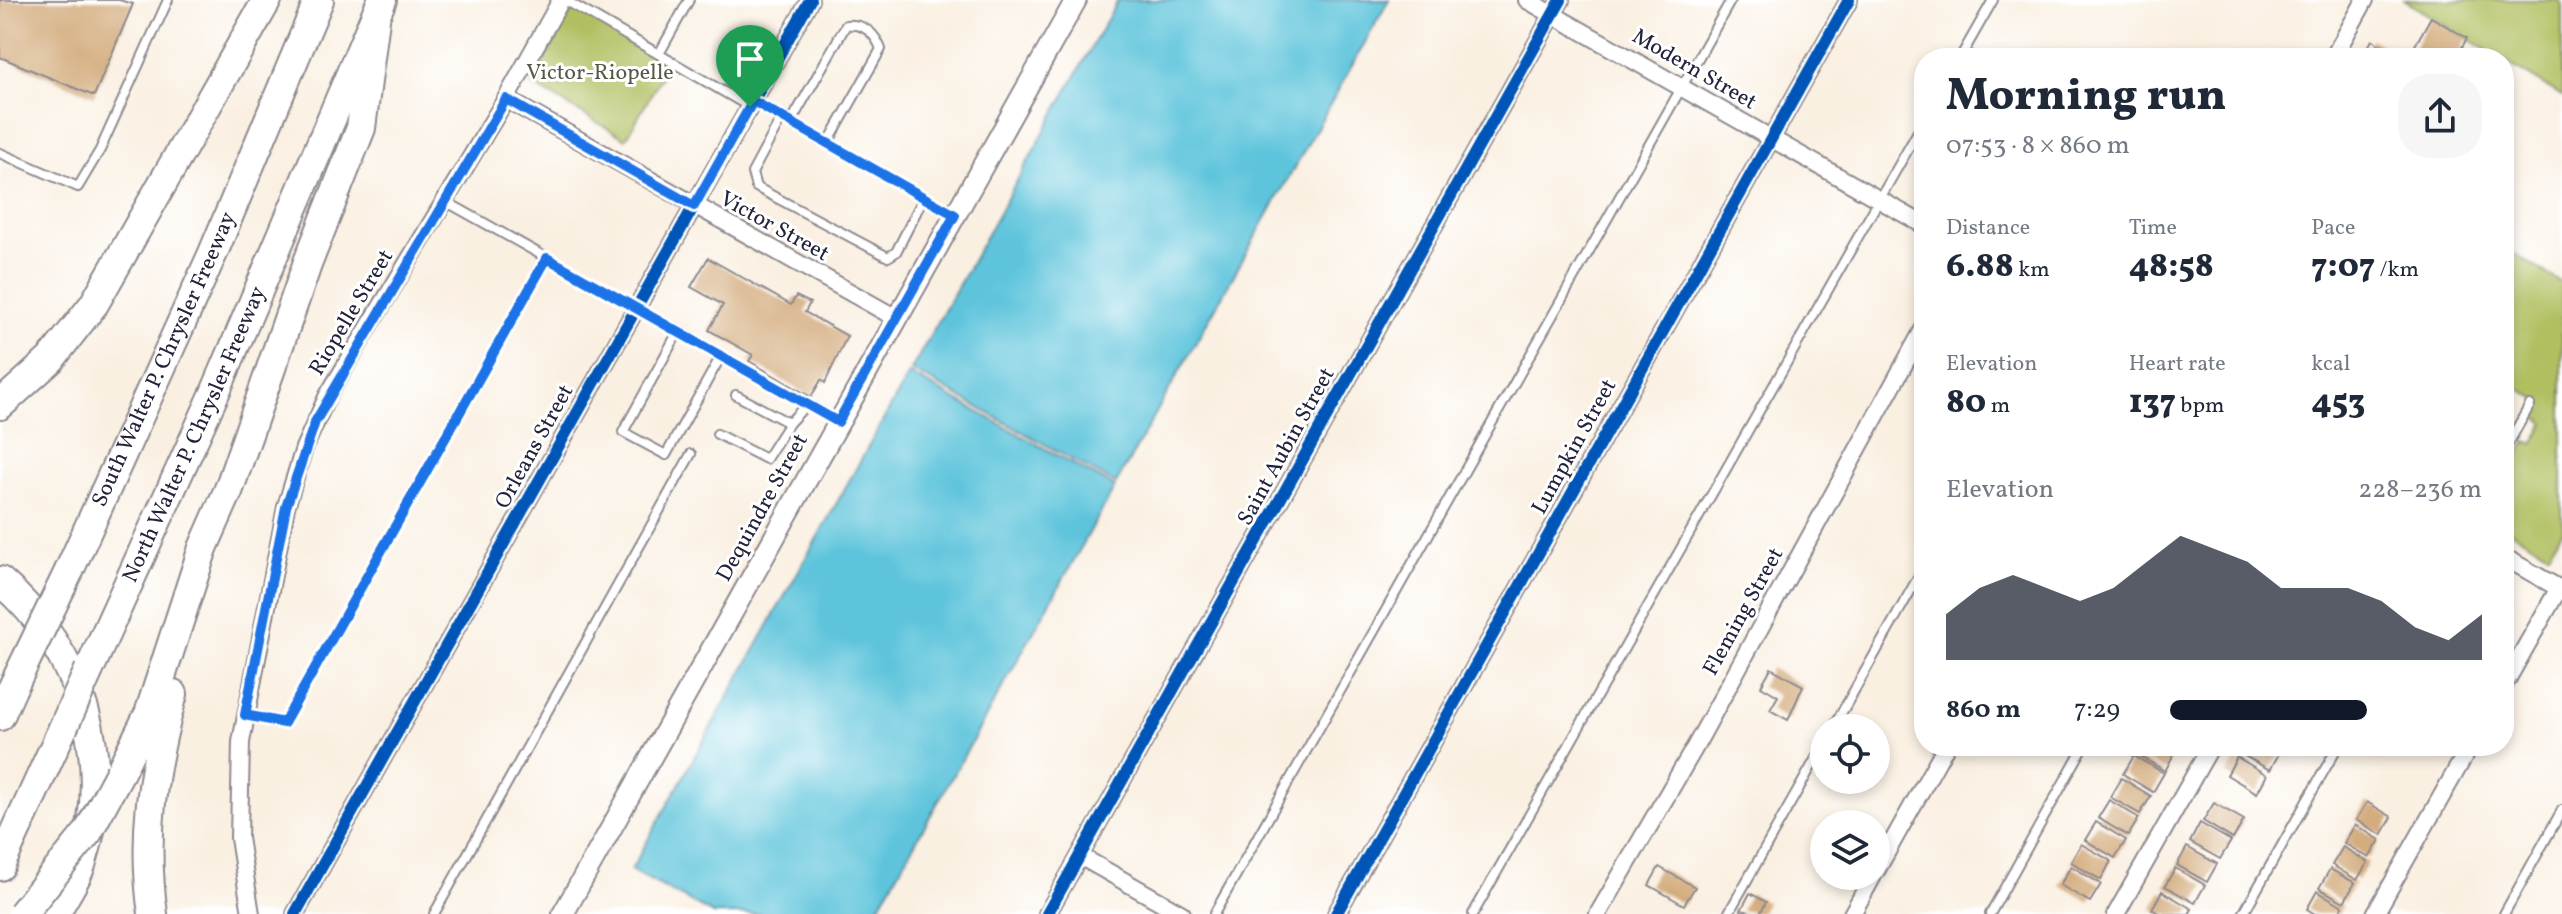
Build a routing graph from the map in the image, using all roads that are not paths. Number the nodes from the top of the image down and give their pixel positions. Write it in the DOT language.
graph roads {
  1 [pos="168,0"];
  2 [pos="267,0"];
  3 [pos="319,0"];
  4 [pos="563,0"];
  5 [pos="689,0"];
  6 [pos="810,0"];
  7 [pos="1076,0"];
  8 [pos="1527,0"];
  9 [pos="1731,0"];
  10 [pos="1849,0"];
  11 [pos="1993,0"];
  12 [pos="2365,0"];
  13 [pos="1557,7"];
  14 [pos="379,10"];
  15 [pos="1966,48"];
  16 [pos="2339,48"];
  17 [pos="659,54"];
  18 [pos="1681,88"];
  19 [pos="506,99"];
  20 [pos="752,104"];
  21 [pos="782,117"];
  22 [pos="791,122"];
  23 [pos="1771,139"];
  24 [pos="1914,139"];
  25 [pos="828,143"];
  26 [pos="0,153"];
  27 [pos="924,197"];
  28 [pos="1879,200"];
  29 [pos="445,201"];
  30 [pos="694,206"];
  31 [pos="955,215"];
  32 [pos="1914,219"];
  33 [pos="547,258"];
  34 [pos="636,308"];
  35 [pos="896,318"];
  36 [pos="678,332"];
  37 [pos="1914,346"];
  38 [pos="721,356"];
  39 [pos="736,395"];
  40 [pos="807,404"];
  41 [pos="0,405"];
  42 [pos="2530,405"];
  43 [pos="838,422"];
  44 [pos="789,423"];
  45 [pos="2514,433"];
  46 [pos="717,434"];
  47 [pos="691,454"];
  48 [pos="229,489"];
  49 [pos="2514,563"];
  50 [pos="0,581"];
  51 [pos="1914,585"];
  52 [pos="2560,589"];
  53 [pos="2514,668"];
  54 [pos="1841,714"];
  55 [pos="245,715"];
  56 [pos="0,716"];
  57 [pos="1940,756"];
  58 [pos="2078,756"];
  59 [pos="2205,756"];
  60 [pos="2332,756"];
  61 [pos="2464,756"];
  62 [pos="1810,769"];
  63 [pos="2562,810"];
  64 [pos="1890,847"];
  65 [pos="1080,856"];
  66 [pos="0,866"];
  67 [pos="1866,890"];
  68 [pos="22,914"];
  69 [pos="55,914"];
  70 [pos="153,914"];
  71 [pos="251,914"];
  72 [pos="295,914"];
  73 [pos="434,914"];
  74 [pos="563,914"];
  75 [pos="1047,914"];
  76 [pos="1182,914"];
  77 [pos="1214,914"];
  78 [pos="1336,914"];
  79 [pos="1473,914"];
  80 [pos="1598,914"];
  81 [pos="1728,914"];
  82 [pos="1852,914"];
  83 [pos="1990,914"];
  84 [pos="2116,914"];
  85 [pos="2243,914"];
  86 [pos="2375,914"];
  87 [pos="2504,914"];
  1 -- 26 [label="lane"];
  2 -- 41 [label="highway"];
  3 -- 56 [label="highway, South Walter P. Chrysler Freeway, bridge"];
  4 -- 17 [label="lane"];
  4 -- 19 [label="street, Riopelle Street"];
  5 -- 17 [label="lane"];
  6 -- 20 [label="street, Orleans Street"];
  7 -- 31 [label="street, Dequindre Street"];
  8 -- 13 [label="street, Modern Street"];
  9 -- 18 [label="lane"];
  10 -- 23 [label="street, Lumpkin Street"];
  11 -- 15 [label="lane"];
  12 -- 16 [label="street"];
  13 -- 18 [label="street, Modern Street"];
  13 -- 65 [label="street, Saint Aubin Street"];
  14 -- 48 [label="highway"];
  14 -- 66 [label="highway, North Walter P. Chrysler Freeway, bridge"];
  17 -- 20 [label="lane"];
  18 -- 23 [label="street, Modern Street"];
  18 -- 77 [label="lane"];
  19 -- 29 [label="street, Riopelle Street"];
  19 -- 30 [label="street, Victor Street"];
  20 -- 21 [label="lane"];
  20 -- 30 [label="street, Orleans Street"];
  21 -- 22 [label="lane"];
  21 -- 27 [label="lane"];
  22 -- 25 [label="lane"];
  22 -- 25 [label="lane"];
  23 -- 28 [label="street, Modern Street"];
  23 -- 78 [label="street, Lumpkin Street"];
  24 -- 28 [label="lane"];
  25 -- 27 [label="lane"];
  27 -- 31 [label="lane"];
  28 -- 32 [label="street, Modern Street"];
  28 -- 79 [label="lane"];
  29 -- 33 [label="lane"];
  29 -- 55 [label="street, Riopelle Street"];
  30 -- 34 [label="street, Orleans Street"];
  30 -- 35 [label="street, Victor Street"];
  31 -- 35 [label="street, Dequindre Street"];
  33 -- 34 [label="lane"];
  33 -- 55 [label="lane"];
  34 -- 36 [label="lane"];
  34 -- 72 [label="street, Orleans Street"];
  35 -- 43 [label="street, Dequindre Street"];
  36 -- 38 [label="lane"];
  36 -- 38 [label="lane"];
  37 -- 80 [label="street, Fleming Street"];
  38 -- 40 [label="lane"];
  39 -- 44 [label="lane"];
  40 -- 43 [label="lane"];
  40 -- 44 [label="lane"];
  42 -- 45 [label="lane"];
  43 -- 74 [label="street, Dequindre Street"];
  44 -- 46 [label="lane"];
  47 -- 73 [label="lane"];
  48 -- 68 [label="highway, bridge"];
  48 -- 70 [label="highway"];
  49 -- 52 [label="street"];
  50 -- 69 [label="highway"];
  51 -- 54 [label="lane"];
  52 -- 53 [label="street"];
  55 -- 71 [label="street, Riopelle Street"];
  57 -- 64 [label="street"];
  58 -- 83 [label="lane"];
  59 -- 84 [label="street"];
  60 -- 85 [label="lane"];
  61 -- 86 [label="street"];
  62 -- 81 [label="lane"];
  63 -- 87 [label="lane"];
  65 -- 75 [label="street, Saint Aubin Street"];
  65 -- 76 [label="street"];
  67 -- 82 [label="street"];
}
